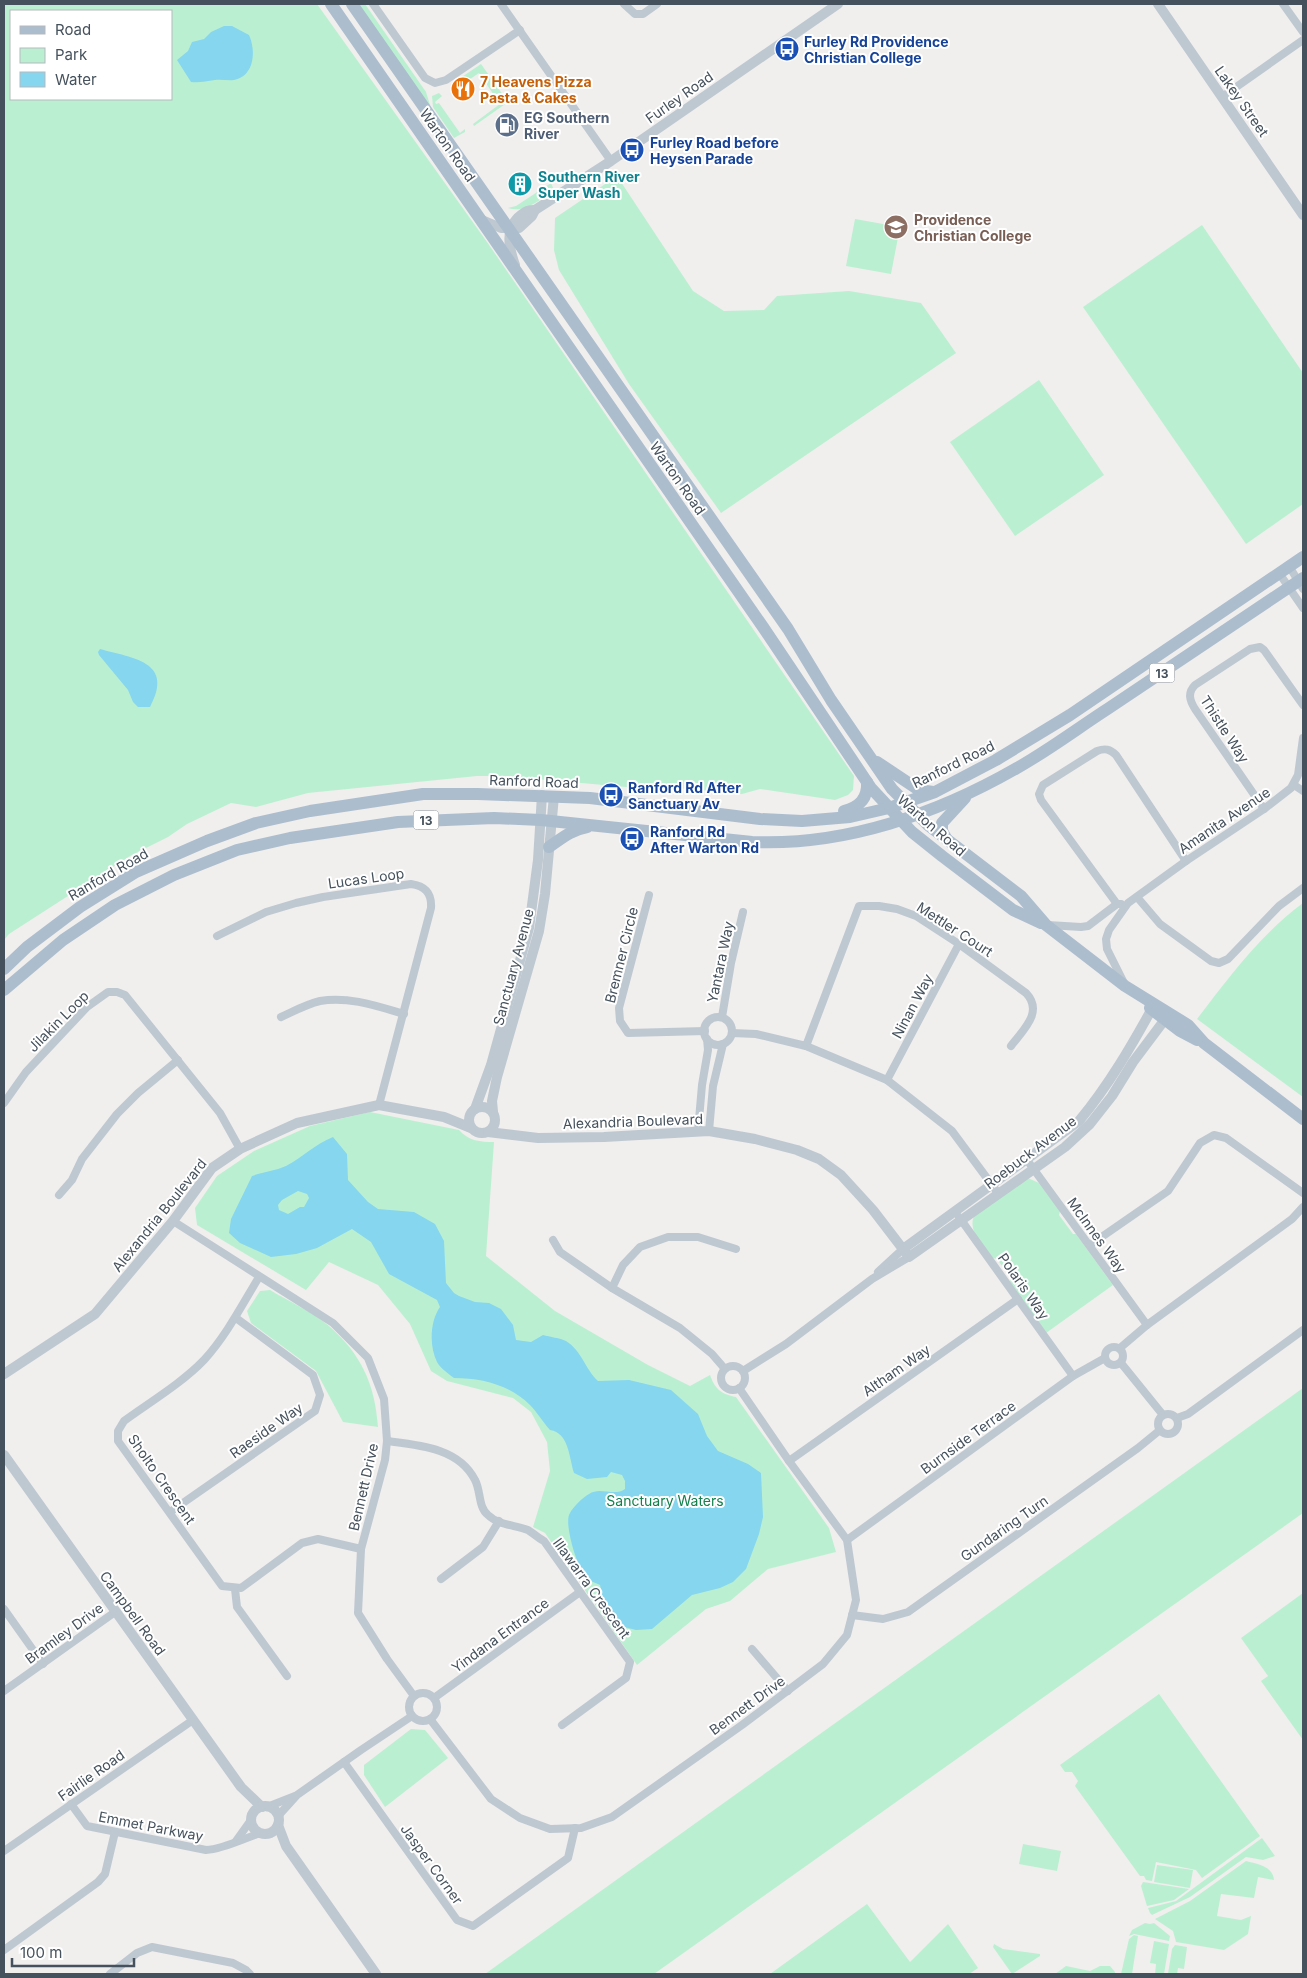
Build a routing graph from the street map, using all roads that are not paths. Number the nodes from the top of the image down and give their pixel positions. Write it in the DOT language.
graph roads {
  1 [pos="331,4"];
  2 [pos="352,4"];
  3 [pos="373,4"];
  4 [pos="501,4"];
  5 [pos="624,4"];
  6 [pos="658,4"];
  7 [pos="1158,4"];
  8 [pos="1283,4"];
  9 [pos="834,5"];
  10 [pos="520,30"];
  11 [pos="1303,32"];
  12 [pos="1303,40"];
  13 [pos="1222,97"];
  14 [pos="611,161"];
  15 [pos="1303,214"];
  16 [pos="482,220"];
  17 [pos="510,229"];
  18 [pos="517,270"];
  19 [pos="607,367"];
  20 [pos="635,442"];
  21 [pos="718,528"];
  22 [pos="702,539"];
  23 [pos="1303,557"];
  24 [pos="1284,570"];
  25 [pos="1298,584"];
  26 [pos="1303,608"];
  27 [pos="1117,703"];
  28 [pos="1303,705"];
  29 [pos="1059,722"];
  30 [pos="1303,738"];
  31 [pos="1303,755"];
  32 [pos="869,756"];
  33 [pos="867,782"];
  34 [pos="1294,785"];
  35 [pos="1303,791"];
  36 [pos="935,792"];
  37 [pos="968,794"];
  38 [pos="548,796"];
  39 [pos="904,802"];
  40 [pos="889,808"];
  41 [pos="1264,809"];
  42 [pos="917,814"];
  43 [pos="900,819"];
  44 [pos="546,820"];
  45 [pos="823,820"];
  46 [pos="594,825"];
  47 [pos="948,842"];
  48 [pos="549,847"];
  49 [pos="1186,861"];
  50 [pos="1303,888"];
  51 [pos="649,895"];
  52 [pos="1137,897"];
  53 [pos="1128,902"];
  54 [pos="532,903"];
  55 [pos="544,904"];
  56 [pos="1117,904"];
  57 [pos="743,912"];
  58 [pos="1046,925"];
  59 [pos="217,936"];
  60 [pos="959,944"];
  61 [pos="4,969"];
  62 [pos="521,974"];
  63 [pos="1125,986"];
  64 [pos="4,990"];
  65 [pos="1150,1004"];
  66 [pos="404,1014"];
  67 [pos="1167,1016"];
  68 [pos="281,1017"];
  69 [pos="722,1017"];
  70 [pos="732,1033"];
  71 [pos="706,1035"];
  72 [pos="723,1044"];
  73 [pos="806,1046"];
  74 [pos="1012,1046"];
  75 [pos="499,1054"];
  76 [pos="1130,1058"];
  77 [pos="178,1060"];
  78 [pos="887,1080"];
  79 [pos="4,1103"];
  80 [pos="378,1105"];
  81 [pos="473,1110"];
  82 [pos="444,1117"];
  83 [pos="494,1117"];
  84 [pos="1303,1119"];
  85 [pos="471,1128"];
  86 [pos="703,1131"];
  87 [pos="488,1132"];
  88 [pos="522,1136"];
  89 [pos="240,1149"];
  90 [pos="1030,1164"];
  91 [pos="995,1189"];
  92 [pos="1303,1193"];
  93 [pos="59,1195"];
  94 [pos="1303,1207"];
  95 [pos="958,1216"];
  96 [pos="173,1221"];
  97 [pos="553,1240"];
  98 [pos="1090,1246"];
  99 [pos="736,1249"];
  100 [pos="906,1253"];
  101 [pos="259,1277"];
  102 [pos="612,1288"];
  103 [pos="1018,1299"];
  104 [pos="236,1318"];
  105 [pos="1147,1325"];
  106 [pos="1303,1330"];
  107 [pos="1120,1348"];
  108 [pos="1105,1358"];
  109 [pos="1121,1363"];
  110 [pos="725,1369"];
  111 [pos="743,1371"];
  112 [pos="4,1374"];
  113 [pos="1073,1376"];
  114 [pos="739,1388"];
  115 [pos="1163,1415"];
  116 [pos="1177,1418"];
  117 [pos="1160,1430"];
  118 [pos="387,1441"];
  119 [pos="4,1455"];
  120 [pos="789,1461"];
  121 [pos="170,1512"];
  122 [pos="499,1521"];
  123 [pos="847,1540"];
  124 [pos="360,1550"];
  125 [pos="441,1578"];
  126 [pos="234,1589"];
  127 [pos="580,1592"];
  128 [pos="4,1609"];
  129 [pos="115,1612"];
  130 [pos="852,1615"];
  131 [pos="752,1649"];
  132 [pos="42,1664"];
  133 [pos="287,1676"];
  134 [pos="4,1691"];
  135 [pos="788,1691"];
  136 [pos="414,1696"];
  137 [pos="434,1698"];
  138 [pos="412,1716"];
  139 [pos="430,1719"];
  140 [pos="193,1720"];
  141 [pos="562,1724"];
  142 [pos="344,1762"];
  143 [pos="241,1787"];
  144 [pos="297,1795"];
  145 [pos="70,1804"];
  146 [pos="265,1807"];
  147 [pos="251,1818"];
  148 [pos="278,1820"];
  149 [pos="575,1828"];
  150 [pos="115,1832"];
  151 [pos="263,1834"];
  152 [pos="236,1841"];
  153 [pos="286,1846"];
  154 [pos="4,1850"];
  155 [pos="4,1950"];
  156 [pos="110,1974"];
  157 [pos="250,1974"];
  158 [pos="376,1974"];
  1 -- 16 [label="main road, Warton Road"];
  2 -- 17 [label="main road, Warton Road"];
  3 -- 10 [label="street"];
  4 -- 10 [label="street"];
  5 -- 6 [label="street"];
  7 -- 13 [label="street, Lakey Street"];
  8 -- 11 [label="street"];
  9 -- 14 [label="street, Furley Road"];
  10 -- 14 [label="street"];
  12 -- 13 [label="street"];
  13 -- 15 [label="street, Lakey Street"];
  14 -- 17 [label="street, Furley Road"];
  16 -- 17 [label="street"];
  16 -- 18 [label="main road, Warton Road"];
  17 -- 18 [label="street"];
  17 -- 19 [label="main road, Warton Road"];
  18 -- 20 [label="main road, Warton Road"];
  19 -- 20 [label="main road"];
  19 -- 21 [label="main road, Warton Road"];
  20 -- 22 [label="main road, Warton Road"];
  21 -- 22 [label="main road"];
  21 -- 32 [label="main road, Warton Road"];
  22 -- 33 [label="main road, Warton Road"];
  23 -- 24 [label="main road, Ranford Road / 13"];
  24 -- 25 [label="street"];
  24 -- 25 [label="street"];
  24 -- 29 [label="main road, Ranford Road / 13"];
  25 -- 26 [label="street"];
  25 -- 27 [label="main road, 13"];
  27 -- 29 [label="main road"];
  27 -- 37 [label="main road, 13"];
  28 -- 41 [label="street, Thistle Way"];
  29 -- 36 [label="main road, Ranford Road / 13"];
  30 -- 31 [label="street"];
  31 -- 34 [label="street"];
  32 -- 36 [label="main road"];
  32 -- 39 [label="main road, Warton Road"];
  33 -- 40 [label="main road, Warton Road"];
  33 -- 45 [label="main road"];
  34 -- 35 [label="street"];
  34 -- 41 [label="street, Amanita Avenue"];
  36 -- 39 [label="main road, Ranford Road / 13"];
  37 -- 42 [label="main road, 13"];
  37 -- 47 [label="main road"];
  38 -- 44 [label="street, Sanctuary Avenue"];
  38 -- 45 [label="main road, Ranford Road / 13"];
  38 -- 61 [label="main road, Ranford Road / 13"];
  39 -- 40 [label="main road, Ranford Road / 13"];
  39 -- 42 [label="main road, Warton Road"];
  40 -- 43 [label="main road, Warton Road"];
  40 -- 45 [label="main road, Ranford Road / 13"];
  41 -- 49 [label="street, Amanita Avenue"];
  42 -- 43 [label="main road, 13"];
  42 -- 47 [label="main road, Warton Road"];
  43 -- 46 [label="main road, 13"];
  43 -- 58 [label="main road, Warton Road"];
  44 -- 46 [label="main road, 13"];
  44 -- 48 [label="street, Sanctuary Avenue"];
  44 -- 54 [label="street, Sanctuary Avenue"];
  44 -- 64 [label="main road, 13"];
  46 -- 48 [label="main road"];
  47 -- 58 [label="main road, Warton Road"];
  48 -- 55 [label="street, Sanctuary Avenue"];
  49 -- 52 [label="street, Amanita Avenue"];
  49 -- 56 [label="street"];
  50 -- 52 [label="street"];
  51 -- 71 [label="street, Bremner Circle"];
  52 -- 53 [label="street, Amanita Avenue"];
  53 -- 56 [label="street, Amanita Avenue"];
  53 -- 63 [label="street, Amanita Avenue"];
  54 -- 55 [label="street"];
  54 -- 62 [label="street, Sanctuary Avenue"];
  55 -- 62 [label="street, Sanctuary Avenue"];
  56 -- 58 [label="street, Amanita Avenue"];
  57 -- 69 [label="street, Yantara Way"];
  58 -- 63 [label="main road, Warton Road"];
  59 -- 66 [label="street, Lucas Loop"];
  60 -- 73 [label="street, Mettler Court"];
  60 -- 74 [label="street, Mettler Court"];
  60 -- 78 [label="street, Ninan Way"];
  62 -- 75 [label="street, Sanctuary Avenue"];
  63 -- 65 [label="main road, Warton Road"];
  65 -- 67 [label="main road, Warton Road"];
  65 -- 76 [label="street, Roebuck Avenue"];
  66 -- 68 [label="street"];
  66 -- 80 [label="street, Lucas Loop"];
  67 -- 76 [label="street, Roebuck Avenue"];
  67 -- 84 [label="main road, Warton Road"];
  69 -- 70 [label="street"];
  69 -- 71 [label="street"];
  70 -- 72 [label="street"];
  70 -- 73 [label="street"];
  71 -- 72 [label="street, Bremner Circle"];
  71 -- 86 [label="street"];
  72 -- 86 [label="street"];
  73 -- 78 [label="street"];
  75 -- 81 [label="street, Sanctuary Avenue"];
  75 -- 83 [label="street, Sanctuary Avenue"];
  76 -- 90 [label="street, Roebuck Avenue"];
  77 -- 79 [label="street, Jilakin Loop"];
  77 -- 89 [label="street, Jilakin Loop"];
  77 -- 93 [label="street"];
  78 -- 91 [label="street"];
  80 -- 82 [label="street, Alexandria Boulevard"];
  80 -- 89 [label="street, Alexandria Boulevard"];
  81 -- 82 [label="street, Alexandria Boulevard"];
  81 -- 83 [label="street, Alexandria Boulevard"];
  81 -- 85 [label="street"];
  82 -- 85 [label="street, Alexandria Boulevard"];
  83 -- 87 [label="street"];
  83 -- 88 [label="street, Alexandria Boulevard"];
  85 -- 87 [label="street, Alexandria Boulevard"];
  86 -- 88 [label="street, Alexandria Boulevard"];
  86 -- 100 [label="street, Alexandria Boulevard"];
  87 -- 88 [label="street, Alexandria Boulevard"];
  89 -- 96 [label="street, Alexandria Boulevard"];
  90 -- 91 [label="street, Roebuck Avenue"];
  90 -- 98 [label="street, McInnes Way"];
  91 -- 95 [label="street, Roebuck Avenue"];
  92 -- 98 [label="street"];
  94 -- 105 [label="street, Burnside Terrace"];
  95 -- 100 [label="street, Roebuck Avenue"];
  95 -- 103 [label="street, Polaris Way"];
  96 -- 101 [label="street, Bennett Drive"];
  96 -- 112 [label="street, Alexandria Boulevard"];
  97 -- 102 [label="street"];
  98 -- 105 [label="street, McInnes Way"];
  99 -- 102 [label="street"];
  100 -- 111 [label="street, Roebuck Avenue"];
  101 -- 104 [label="street, Sholto Crescent"];
  101 -- 118 [label="street, Bennett Drive"];
  102 -- 110 [label="street"];
  103 -- 113 [label="street, Polaris Way"];
  103 -- 120 [label="street, Altham Way"];
  104 -- 121 [label="street, Sholto Crescent"];
  104 -- 121 [label="street, Raeside Way"];
  105 -- 107 [label="street, Burnside Terrace"];
  106 -- 116 [label="street, Gundaring Turn"];
  107 -- 108 [label="street, Burnside Terrace"];
  107 -- 109 [label="street"];
  108 -- 109 [label="street"];
  108 -- 113 [label="street, Burnside Terrace"];
  109 -- 115 [label="street"];
  110 -- 111 [label="street"];
  110 -- 114 [label="street"];
  111 -- 114 [label="street"];
  113 -- 123 [label="street, Burnside Terrace"];
  114 -- 120 [label="street, Bennett Drive"];
  115 -- 116 [label="street"];
  115 -- 117 [label="street"];
  116 -- 117 [label="street, Gundaring Turn"];
  117 -- 130 [label="street, Gundaring Turn"];
  118 -- 122 [label="street, Illawarra Crescent"];
  118 -- 124 [label="street, Bennett Drive"];
  119 -- 129 [label="street, Campbell Road"];
  120 -- 123 [label="street, Bennett Drive"];
  121 -- 126 [label="street, Sholto Crescent"];
  122 -- 125 [label="street"];
  122 -- 127 [label="street, Illawarra Crescent"];
  123 -- 130 [label="street, Bennett Drive"];
  124 -- 126 [label="street"];
  124 -- 136 [label="street, Bennett Drive"];
  126 -- 133 [label="street"];
  127 -- 137 [label="street, Yindana Entrance"];
  127 -- 141 [label="street, Illawarra Crescent"];
  128 -- 132 [label="street"];
  129 -- 132 [label="street, Bramley Drive"];
  129 -- 140 [label="street, Campbell Road"];
  130 -- 135 [label="street, Bennett Drive"];
  131 -- 135 [label="street"];
  132 -- 134 [label="street, Bramley Drive"];
  135 -- 149 [label="street, Bennett Drive"];
  136 -- 137 [label="street"];
  136 -- 138 [label="street"];
  137 -- 139 [label="street"];
  138 -- 139 [label="street"];
  138 -- 142 [label="street"];
  139 -- 149 [label="street, Bennett Drive"];
  140 -- 143 [label="street, Campbell Road"];
  140 -- 145 [label="street, Fairlie Road"];
  142 -- 144 [label="street"];
  142 -- 149 [label="street, Jasper Corner"];
  143 -- 146 [label="street, Campbell Road"];
  143 -- 147 [label="street, Campbell Road"];
  144 -- 146 [label="street"];
  144 -- 148 [label="street"];
  145 -- 150 [label="street, Emmet Parkway"];
  145 -- 154 [label="street, Fairlie Road"];
  146 -- 147 [label="street"];
  146 -- 148 [label="street, Campbell Road"];
  147 -- 151 [label="street, Campbell Road"];
  147 -- 152 [label="street"];
  148 -- 151 [label="street"];
  148 -- 153 [label="street, Campbell Road"];
  150 -- 152 [label="street, Emmet Parkway"];
  150 -- 155 [label="street"];
  151 -- 152 [label="street, Emmet Parkway"];
  151 -- 153 [label="street, Campbell Road"];
  153 -- 158 [label="street, Campbell Road"];
  156 -- 157 [label="street"];
}
